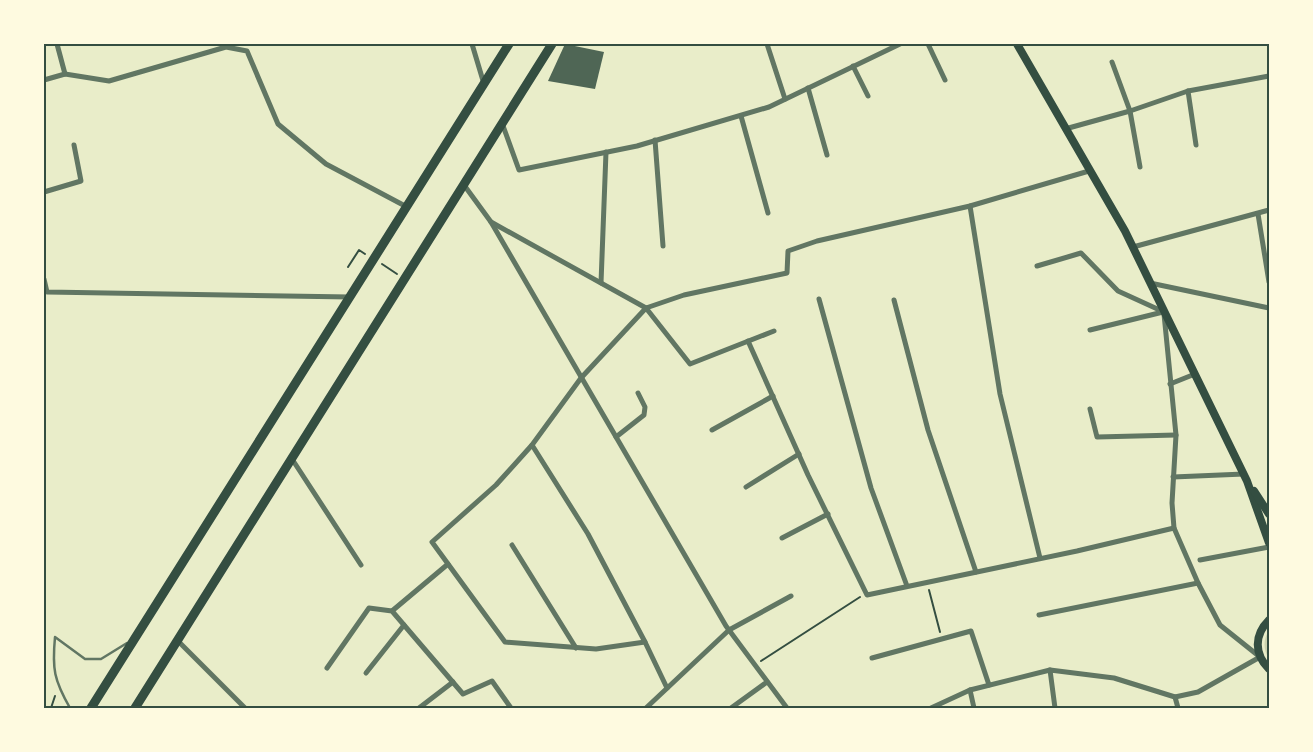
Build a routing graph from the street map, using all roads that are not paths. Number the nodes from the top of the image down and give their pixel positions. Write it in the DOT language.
graph roads {
  1 [pos="57,44"];
  2 [pos="472,44"];
  3 [pos="509,44"];
  4 [pos="552,44"];
  5 [pos="768,44"];
  6 [pos="900,44"];
  7 [pos="928,44"];
  8 [pos="1017,44"];
  9 [pos="1112,62"];
  10 [pos="853,66"];
  11 [pos="65,74"];
  12 [pos="1269,76"];
  13 [pos="44,80"];
  14 [pos="945,80"];
  15 [pos="484,84"];
  16 [pos="808,88"];
  17 [pos="1188,92"];
  18 [pos="868,96"];
  19 [pos="785,99"];
  20 [pos="1130,111"];
  21 [pos="741,116"];
  22 [pos="502,123"];
  23 [pos="1065,129"];
  24 [pos="656,140"];
  25 [pos="74,145"];
  26 [pos="1196,145"];
  27 [pos="606,152"];
  28 [pos="827,155"];
  29 [pos="1140,167"];
  30 [pos="1089,171"];
  31 [pos="464,184"];
  32 [pos="44,192"];
  33 [pos="970,206"];
  34 [pos="407,207"];
  35 [pos="1269,210"];
  36 [pos="768,213"];
  37 [pos="1258,214"];
  38 [pos="491,222"];
  39 [pos="663,246"];
  40 [pos="1133,247"];
  41 [pos="1037,266"];
  42 [pos="44,279"];
  43 [pos="1269,282"];
  44 [pos="601,283"];
  45 [pos="1150,283"];
  46 [pos="46,293"];
  47 [pos="350,297"];
  48 [pos="819,299"];
  49 [pos="894,300"];
  50 [pos="646,308"];
  51 [pos="1269,308"];
  52 [pos="1164,312"];
  53 [pos="1090,330"];
  54 [pos="774,331"];
  55 [pos="748,341"];
  56 [pos="1195,374"];
  57 [pos="581,378"];
  58 [pos="1170,384"];
  59 [pos="638,393"];
  60 [pos="773,396"];
  61 [pos="1090,409"];
  62 [pos="712,430"];
  63 [pos="1176,435"];
  64 [pos="616,438"];
  65 [pos="532,445"];
  66 [pos="799,454"];
  67 [pos="292,459"];
  68 [pos="1172,477"];
  69 [pos="1245,478"];
  70 [pos="746,487"];
  71 [pos="828,514"];
  72 [pos="1269,514"];
  73 [pos="1174,528"];
  74 [pos="782,538"];
  75 [pos="512,545"];
  76 [pos="1269,545"];
  77 [pos="1040,558"];
  78 [pos="1200,560"];
  79 [pos="448,564"];
  80 [pos="361,565"];
  81 [pos="976,572"];
  82 [pos="1198,582"];
  83 [pos="907,586"];
  84 [pos="791,596"];
  85 [pos="392,611"];
  86 [pos="1039,615"];
  87 [pos="1269,620"];
  88 [pos="404,625"];
  89 [pos="729,630"];
  90 [pos="136,636"];
  91 [pos="178,640"];
  92 [pos="645,642"];
  93 [pos="576,648"];
  94 [pos="1260,657"];
  95 [pos="872,658"];
  96 [pos="327,668"];
  97 [pos="1269,669"];
  98 [pos="1050,670"];
  99 [pos="366,672"];
  100 [pos="453,682"];
  101 [pos="767,682"];
  102 [pos="990,685"];
  103 [pos="667,688"];
  104 [pos="970,690"];
  105 [pos="1175,697"];
  106 [pos="70,708"];
  107 [pos="91,708"];
  108 [pos="135,708"];
  109 [pos="245,708"];
  110 [pos="419,708"];
  111 [pos="511,708"];
  112 [pos="646,708"];
  113 [pos="731,708"];
  114 [pos="787,708"];
  115 [pos="931,708"];
  116 [pos="974,708"];
  117 [pos="1055,708"];
  118 [pos="1178,708"];
  1 -- 11 [label="street"];
  2 -- 15 [label="street"];
  3 -- 15 [label="highway"];
  4 -- 22 [label="highway"];
  5 -- 19 [label="street"];
  6 -- 10 [label="street"];
  7 -- 14 [label="street"];
  8 -- 23 [label="main road"];
  9 -- 20 [label="street"];
  10 -- 16 [label="street"];
  10 -- 18 [label="street"];
  11 -- 13 [label="street"];
  11 -- 34 [label="street"];
  12 -- 17 [label="street"];
  15 -- 34 [label="highway"];
  16 -- 19 [label="street"];
  16 -- 28 [label="street"];
  17 -- 20 [label="street"];
  17 -- 26 [label="street"];
  19 -- 21 [label="street"];
  20 -- 23 [label="street"];
  20 -- 29 [label="street"];
  21 -- 24 [label="street"];
  21 -- 36 [label="street"];
  22 -- 27 [label="street"];
  22 -- 31 [label="highway"];
  23 -- 30 [label="main road"];
  24 -- 27 [label="street"];
  24 -- 39 [label="street"];
  25 -- 32 [label="street"];
  27 -- 44 [label="street"];
  30 -- 33 [label="street"];
  30 -- 40 [label="main road"];
  31 -- 38 [label="street"];
  31 -- 67 [label="highway"];
  33 -- 50 [label="street"];
  33 -- 77 [label="street"];
  34 -- 47 [label="highway"];
  35 -- 37 [label="street"];
  37 -- 40 [label="street"];
  37 -- 43 [label="street"];
  38 -- 44 [label="street"];
  38 -- 57 [label="street"];
  40 -- 45 [label="main road"];
  41 -- 52 [label="street"];
  42 -- 46 [label="street"];
  44 -- 50 [label="street"];
  45 -- 51 [label="street"];
  45 -- 52 [label="main road"];
  46 -- 47 [label="street"];
  47 -- 90 [label="highway"];
  48 -- 83 [label="street"];
  49 -- 81 [label="street"];
  50 -- 55 [label="street"];
  50 -- 57 [label="street"];
  52 -- 53 [label="street"];
  52 -- 56 [label="main road"];
  52 -- 58 [label="street"];
  54 -- 55 [label="street"];
  55 -- 60 [label="street"];
  56 -- 58 [label="street"];
  56 -- 69 [label="main road"];
  57 -- 64 [label="street"];
  57 -- 65 [label="street"];
  58 -- 63 [label="street"];
  59 -- 64 [label="street"];
  60 -- 62 [label="street"];
  60 -- 66 [label="street"];
  61 -- 63 [label="street"];
  63 -- 68 [label="street"];
  64 -- 89 [label="street"];
  65 -- 79 [label="street"];
  65 -- 92 [label="street"];
  66 -- 70 [label="street"];
  66 -- 71 [label="street"];
  67 -- 80 [label="street"];
  67 -- 91 [label="highway"];
  68 -- 69 [label="street"];
  68 -- 73 [label="street"];
  69 -- 72 [label="main road"];
  69 -- 76 [label="main road"];
  71 -- 74 [label="street"];
  71 -- 83 [label="street"];
  73 -- 77 [label="street"];
  73 -- 82 [label="street"];
  75 -- 93 [label="street"];
  76 -- 78 [label="street"];
  77 -- 81 [label="street"];
  79 -- 85 [label="street"];
  79 -- 93 [label="street"];
  81 -- 83 [label="street"];
  82 -- 86 [label="street"];
  82 -- 94 [label="street"];
  84 -- 89 [label="street"];
  85 -- 88 [label="street"];
  85 -- 96 [label="street"];
  87 -- 94 [label="main road"];
  88 -- 99 [label="street"];
  88 -- 100 [label="street"];
  89 -- 101 [label="street"];
  89 -- 103 [label="street"];
  90 -- 106 [label="lane"];
  90 -- 107 [label="highway"];
  91 -- 108 [label="highway"];
  91 -- 109 [label="street"];
  92 -- 93 [label="street"];
  92 -- 103 [label="street"];
  94 -- 97 [label="main road"];
  94 -- 105 [label="street"];
  95 -- 102 [label="street"];
  98 -- 102 [label="street"];
  98 -- 105 [label="street"];
  98 -- 117 [label="street"];
  100 -- 110 [label="street"];
  100 -- 111 [label="street"];
  101 -- 113 [label="street"];
  101 -- 114 [label="street"];
  102 -- 104 [label="street"];
  103 -- 112 [label="street"];
  104 -- 115 [label="street"];
  104 -- 116 [label="street"];
  105 -- 118 [label="street"];
}
